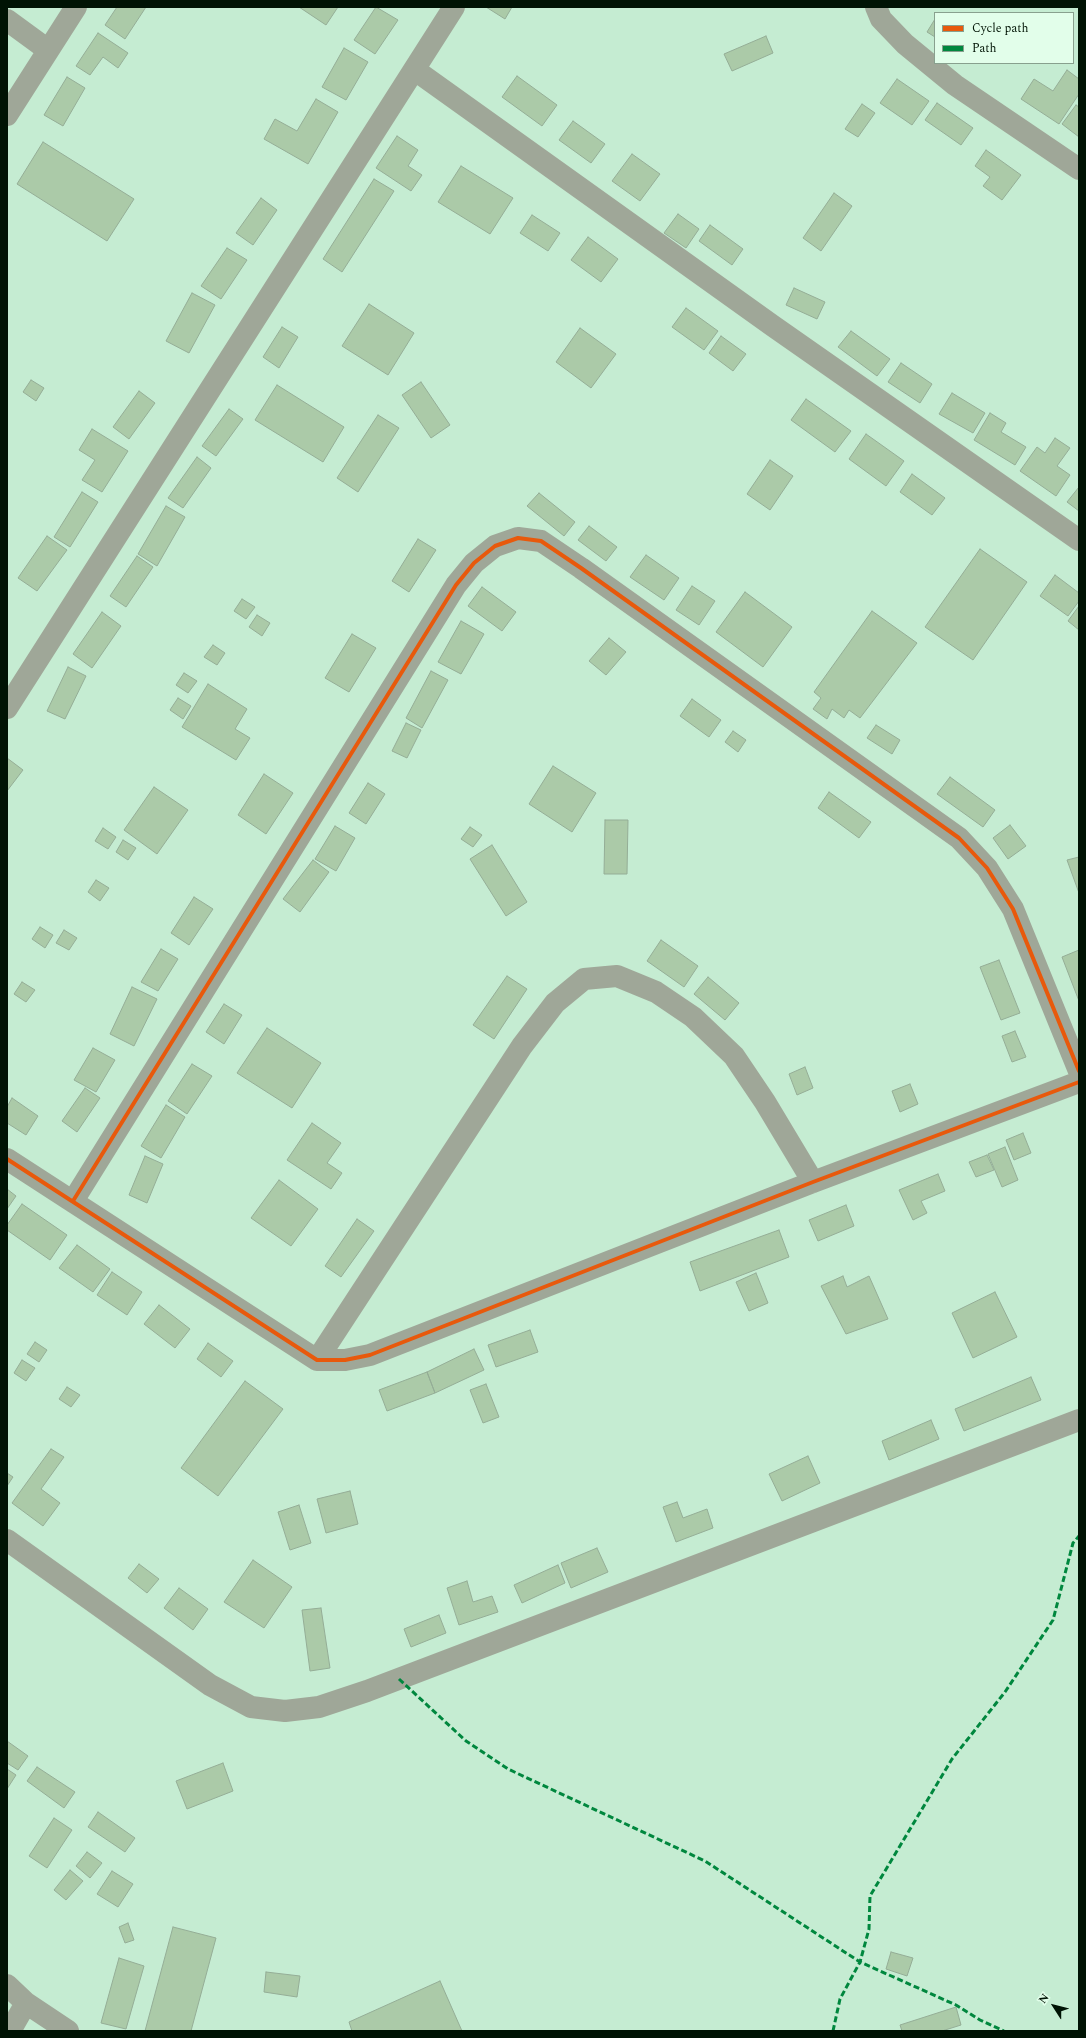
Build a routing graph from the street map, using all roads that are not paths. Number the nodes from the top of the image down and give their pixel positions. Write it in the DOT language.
graph roads {
  1 [pos="76,7"];
  2 [pos="454,7"];
  3 [pos="876,7"];
  4 [pos="7,20"];
  5 [pos="48,50"];
  6 [pos="414,70"];
  7 [pos="7,114"];
  8 [pos="1079,169"];
  9 [pos="1079,540"];
  10 [pos="7,708"];
  11 [pos="1079,1071"];
  12 [pos="1079,1082"];
  13 [pos="7,1159"];
  14 [pos="813,1182"];
  15 [pos="73,1201"];
  16 [pos="317,1360"];
  17 [pos="1079,1420"];
  18 [pos="7,1540"];
  19 [pos="7,1985"];
  20 [pos="26,2003"];
  21 [pos="10,2031"];
  22 [pos="68,2031"];
  1 -- 5 [label="street"];
  2 -- 6 [label="street"];
  3 -- 8 [label="street"];
  4 -- 5 [label="street"];
  5 -- 7 [label="street"];
  6 -- 9 [label="street"];
  6 -- 10 [label="street"];
  11 -- 15 [label="street"];
  12 -- 14 [label="street"];
  13 -- 15 [label="street"];
  14 -- 16 [label="street"];
  14 -- 16 [label="street"];
  15 -- 16 [label="street"];
  17 -- 18 [label="street"];
  19 -- 20 [label="street"];
  20 -- 21 [label="street"];
  20 -- 22 [label="street"];
}
